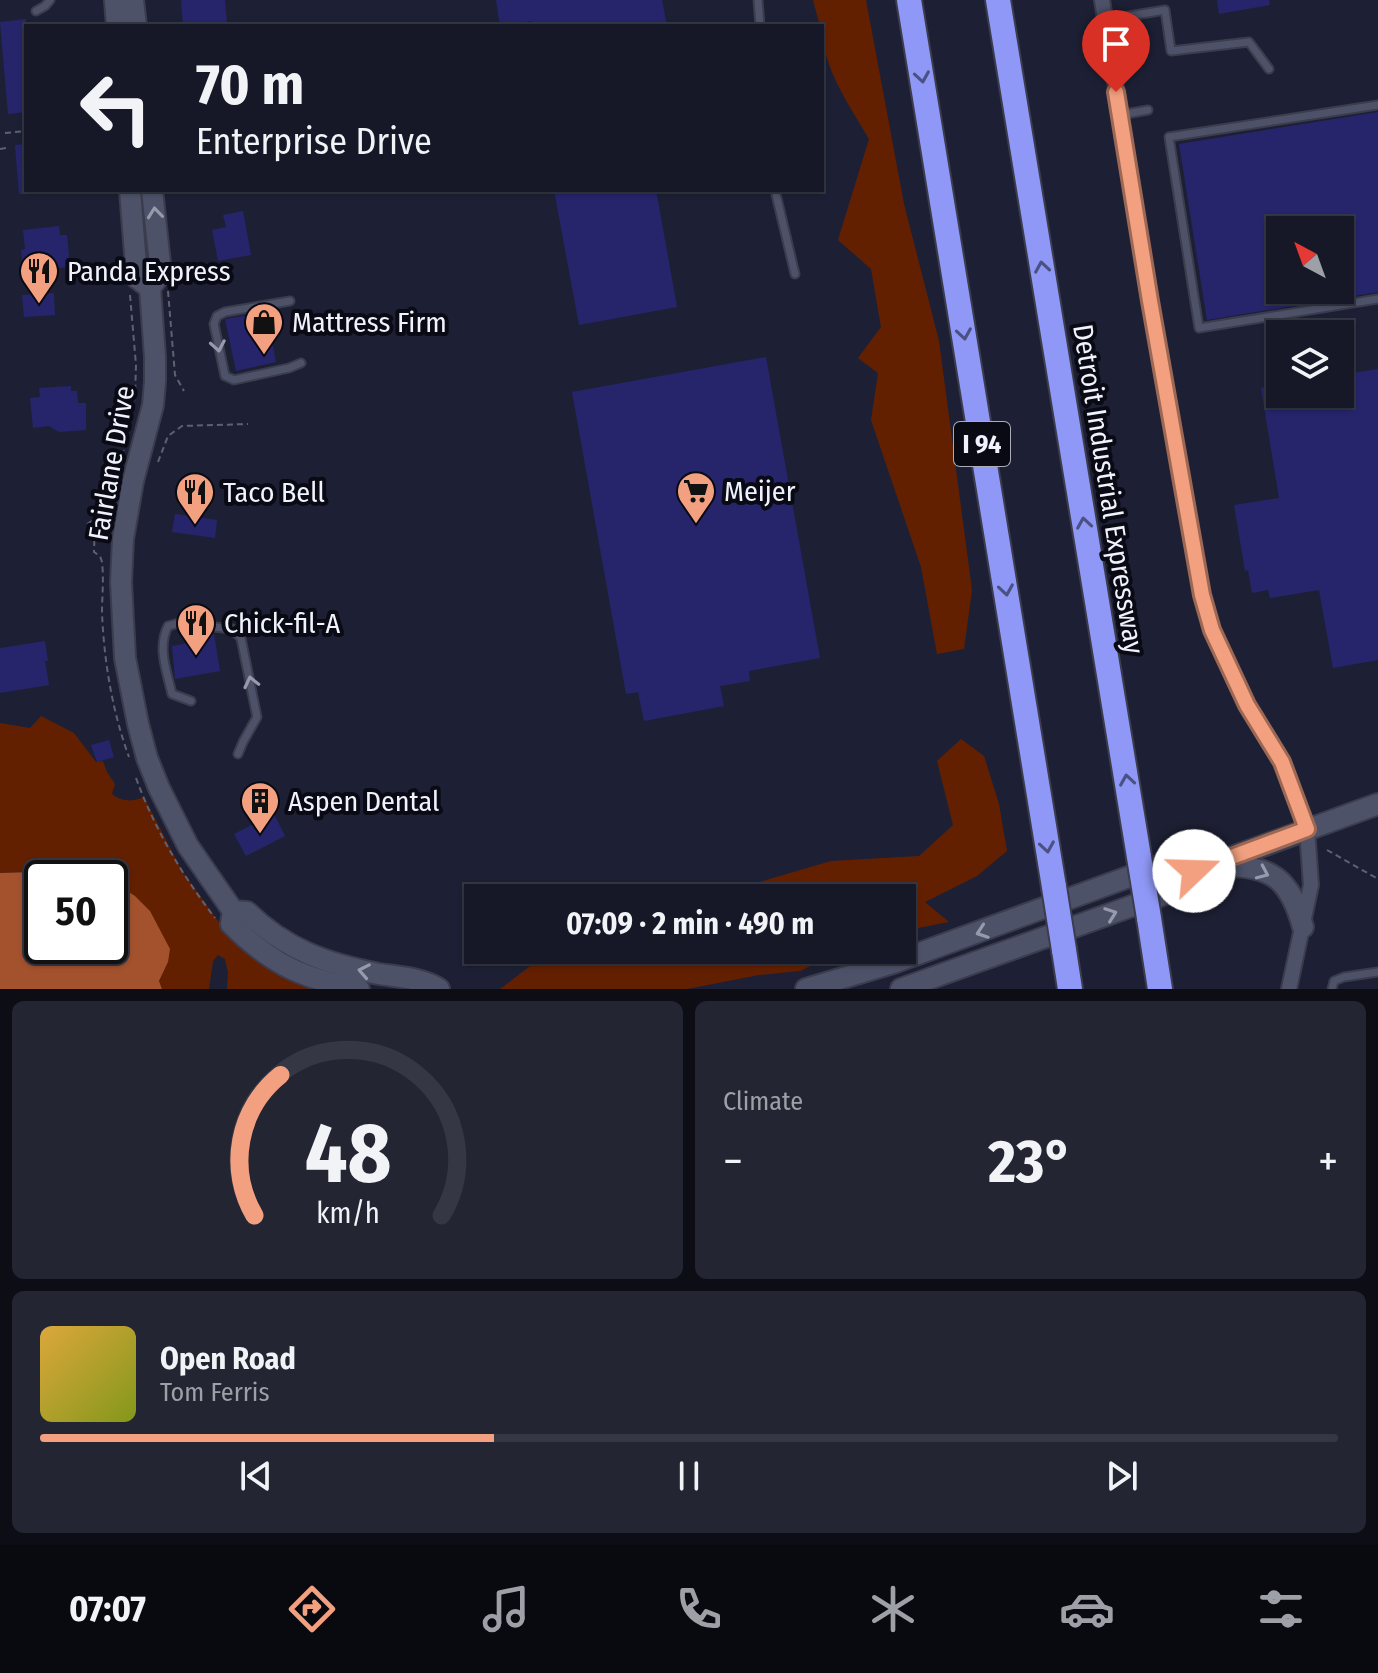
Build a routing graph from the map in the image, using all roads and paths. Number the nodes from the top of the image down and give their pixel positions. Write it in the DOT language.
graph roads {
  1 [pos="50,0"];
  2 [pos="115,0"];
  3 [pos="133,0"];
  4 [pos="758,0"];
  5 [pos="909,0"];
  6 [pos="998,0"];
  7 [pos="1102,0"];
  8 [pos="36,11"];
  9 [pos="1105,20"];
  10 [pos="117,24"];
  11 [pos="136,24"];
  12 [pos="760,24"];
  13 [pos="1269,69"];
  14 [pos="1378,105"];
  15 [pos="1148,110"];
  16 [pos="1120,115"];
  17 [pos="24,131"];
  18 [pos="5,133"];
  19 [pos="6,148"];
  20 [pos="0,149"];
  21 [pos="130,192"];
  22 [pos="152,192"];
  23 [pos="775,192"];
  24 [pos="795,274"];
  25 [pos="140,287"];
  26 [pos="1378,299"];
  27 [pos="290,301"];
  28 [pos="301,363"];
  29 [pos="248,424"];
  30 [pos="158,462"];
  31 [pos="95,520"];
  32 [pos="87,524"];
  33 [pos="94,552"];
  34 [pos="191,701"];
  35 [pos="238,754"];
  36 [pos="1378,804"];
  37 [pos="1307,829"];
  38 [pos="1327,850"];
  39 [pos="1190,873"];
  40 [pos="1378,879"];
  41 [pos="233,911"];
  42 [pos="1303,927"];
  43 [pos="1378,972"];
  44 [pos="931,984"];
  45 [pos="359,989"];
  46 [pos="439,989"];
  47 [pos="806,989"];
  48 [pos="901,989"];
  49 [pos="1070,989"];
  50 [pos="1160,989"];
  51 [pos="1289,989"];
  52 [pos="1332,989"];
  1 -- 8 [label="lane"];
  2 -- 10 [label="street"];
  3 -- 11 [label="street"];
  4 -- 12 [label="lane"];
  5 -- 49 [label="highway, I 94, one-way, bridge"];
  50 -- 6 [label="highway, Detroit Industrial Expressway, one-way, bridge"];
  7 -- 9 [label="street"];
  9 -- 13 [label="lane"];
  9 -- 16 [label="street"];
  14 -- 26 [label="lane"];
  15 -- 16 [label="lane"];
  16 -- 37 [label="street"];
  17 -- 18 [label="path"];
  19 -- 20 [label="path"];
  21 -- 25 [label="street, Fairlane Drive"];
  25 -- 22 [label="street, Fairlane Drive, one-way"];
  23 -- 24 [label="lane"];
  25 -- 31 [label="path"];
  25 -- 41 [label="street, Fairlane Drive"];
  27 -- 28 [label="lane, one-way"];
  29 -- 30 [label="path"];
  31 -- 32 [label="path"];
  31 -- 33 [label="path"];
  35 -- 34 [label="lane, one-way"];
  36 -- 37 [label="street"];
  37 -- 39 [label="street"];
  37 -- 42 [label="street"];
  38 -- 40 [label="path"];
  39 -- 42 [label="street, one-way"];
  44 -- 39 [label="street, one-way"];
  39 -- 47 [label="street, one-way"];
  41 -- 45 [label="street, Fairlane Drive"];
  46 -- 41 [label="street, Fairlane Drive, one-way"];
  42 -- 51 [label="street"];
  43 -- 52 [label="lane"];
  44 -- 48 [label="street"];
}
